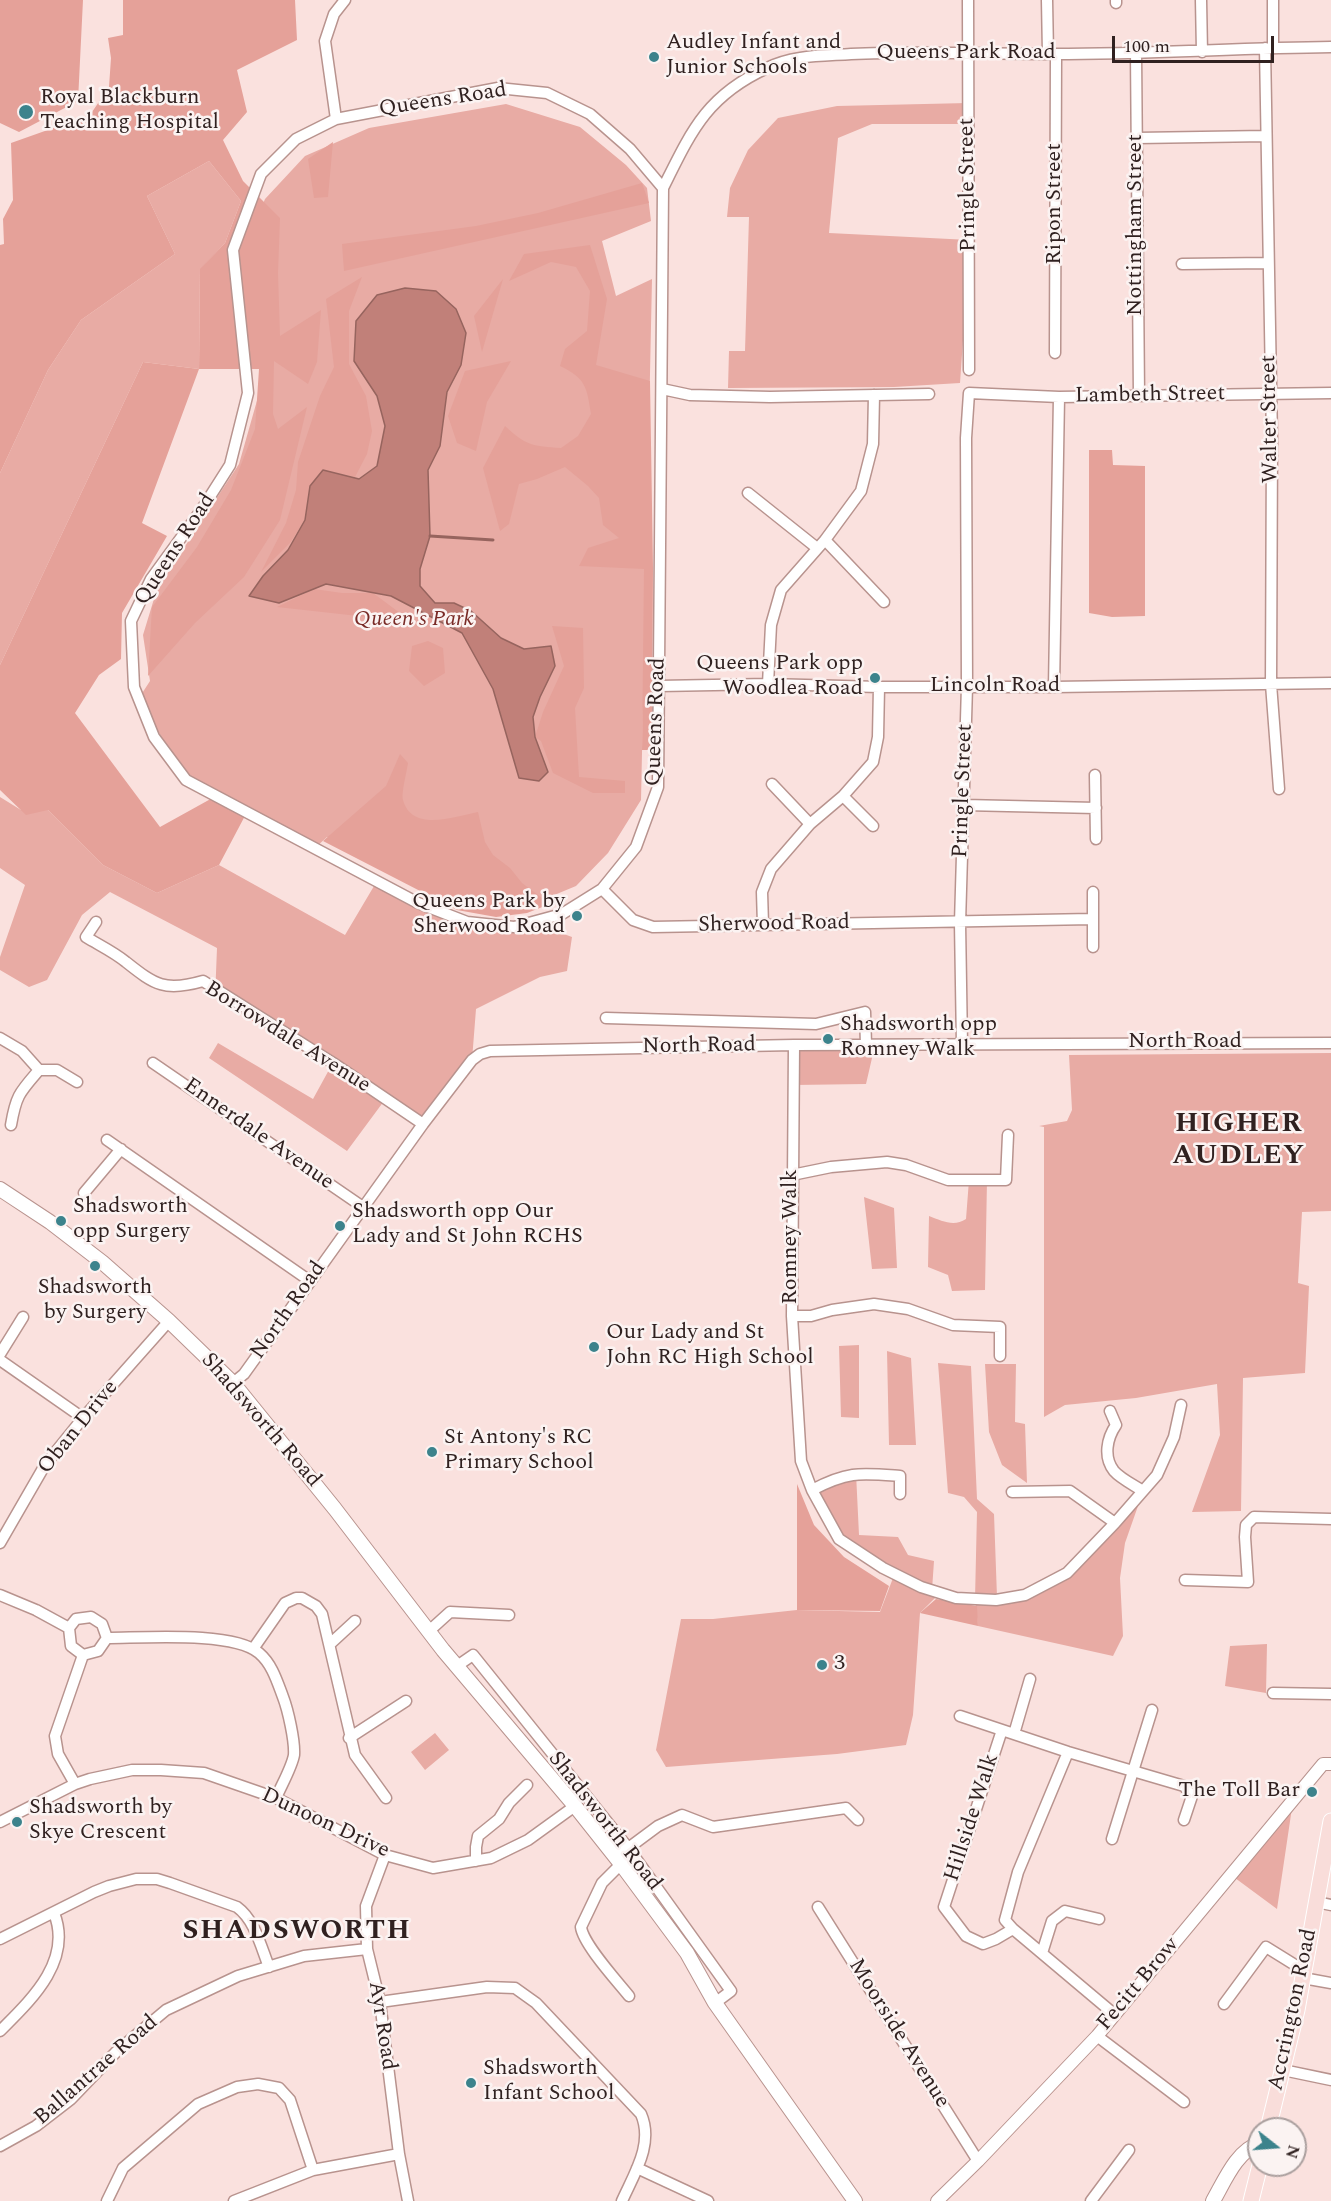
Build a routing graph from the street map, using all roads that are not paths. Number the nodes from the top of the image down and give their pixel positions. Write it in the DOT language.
graph roads {
  1 [pos="345,0"];
  2 [pos="968,0"];
  3 [pos="1047,0"];
  4 [pos="1201,0"];
  5 [pos="1273,0"];
  6 [pos="1331,47"];
  7 [pos="1269,48"];
  8 [pos="1202,52"];
  9 [pos="968,53"];
  10 [pos="1136,53"];
  11 [pos="1052,54"];
  12 [pos="336,119"];
  13 [pos="1266,136"];
  14 [pos="1137,138"];
  15 [pos="663,188"];
  16 [pos="1268,263"];
  17 [pos="1182,264"];
  18 [pos="1055,353"];
  19 [pos="969,370"];
  20 [pos="662,389"];
  21 [pos="969,393"];
  22 [pos="1331,393"];
  23 [pos="929,394"];
  24 [pos="874,395"];
  25 [pos="1271,395"];
  26 [pos="1139,396"];
  27 [pos="1059,397"];
  28 [pos="748,493"];
  29 [pos="821,544"];
  30 [pos="884,602"];
  31 [pos="768,684"];
  32 [pos="1271,684"];
  33 [pos="1331,684"];
  34 [pos="659,686"];
  35 [pos="967,686"];
  36 [pos="879,687"];
  37 [pos="1054,687"];
  38 [pos="1095,776"];
  39 [pos="772,784"];
  40 [pos="1279,789"];
  41 [pos="843,796"];
  42 [pos="964,805"];
  43 [pos="1096,808"];
  44 [pos="810,824"];
  45 [pos="873,826"];
  46 [pos="1096,839"];
  47 [pos="602,889"];
  48 [pos="1093,892"];
  49 [pos="1092,919"];
  50 [pos="96,922"];
  51 [pos="960,923"];
  52 [pos="763,925"];
  53 [pos="1093,947"];
  54 [pos="606,1018"];
  55 [pos="0,1038"];
  56 [pos="1331,1043"];
  57 [pos="794,1045"];
  58 [pos="866,1045"];
  59 [pos="962,1045"];
  60 [pos="153,1063"];
  61 [pos="39,1070"];
  62 [pos="77,1082"];
  63 [pos="423,1124"];
  64 [pos="11,1125"];
  65 [pos="1008,1135"];
  66 [pos="106,1140"];
  67 [pos="121,1149"];
  68 [pos="792,1175"];
  69 [pos="0,1189"];
  70 [pos="84,1193"];
  71 [pos="363,1207"];
  72 [pos="310,1281"];
  73 [pos="792,1316"];
  74 [pos="23,1317"];
  75 [pos="169,1321"];
  76 [pos="0,1354"];
  77 [pos="1000,1356"];
  78 [pos="0,1360"];
  79 [pos="233,1383"];
  80 [pos="1181,1405"];
  81 [pos="1110,1411"];
  82 [pos="83,1418"];
  83 [pos="812,1490"];
  84 [pos="1143,1491"];
  85 [pos="1012,1492"];
  86 [pos="900,1494"];
  87 [pos="1331,1519"];
  88 [pos="1115,1523"];
  89 [pos="0,1543"];
  90 [pos="1185,1580"];
  91 [pos="0,1595"];
  92 [pos="508,1615"];
  93 [pos="356,1621"];
  94 [pos="69,1628"];
  95 [pos="429,1631"];
  96 [pos="107,1638"];
  97 [pos="330,1644"];
  98 [pos="253,1648"];
  99 [pos="83,1655"];
  100 [pos="457,1666"];
  101 [pos="1030,1679"];
  102 [pos="1273,1694"];
  103 [pos="1331,1694"];
  104 [pos="406,1701"];
  105 [pos="1152,1710"];
  106 [pos="960,1716"];
  107 [pos="1002,1730"];
  108 [pos="1014,1734"];
  109 [pos="350,1738"];
  110 [pos="1068,1752"];
  111 [pos="1331,1764"];
  112 [pos="1133,1771"];
  113 [pos="75,1784"];
  114 [pos="527,1785"];
  115 [pos="276,1798"];
  116 [pos="386,1798"];
  117 [pos="575,1806"];
  118 [pos="858,1820"];
  119 [pos="1184,1820"];
  120 [pos="1331,1821"];
  121 [pos="0,1822"];
  122 [pos="1113,1839"];
  123 [pos="629,1849"];
  124 [pos="385,1855"];
  125 [pos="477,1861"];
  126 [pos="618,1861"];
  127 [pos="1323,1904"];
  128 [pos="818,1907"];
  129 [pos="54,1913"];
  130 [pos="1099,1919"];
  131 [pos="1013,1929"];
  132 [pos="0,1939"];
  133 [pos="367,1949"];
  134 [pos="1042,1953"];
  135 [pos="269,1967"];
  136 [pos="1304,1973"];
  137 [pos="1331,1983"];
  138 [pos="629,1996"];
  139 [pos="380,2002"];
  140 [pos="715,2003"];
  141 [pos="1224,2004"];
  142 [pos="1114,2014"];
  143 [pos="0,2031"];
  144 [pos="1097,2036"];
  145 [pos="1283,2070"];
  146 [pos="1331,2080"];
  147 [pos="1184,2102"];
  148 [pos="1271,2117"];
  149 [pos="0,2146"];
  150 [pos="1247,2149"];
  151 [pos="1129,2150"];
  152 [pos="399,2154"];
  153 [pos="978,2161"];
  154 [pos="637,2168"];
  155 [pos="313,2170"];
  156 [pos="1257,2177"];
  157 [pos="107,2201"];
  158 [pos="234,2201"];
  159 [pos="408,2201"];
  160 [pos="622,2201"];
  161 [pos="708,2201"];
  162 [pos="855,2201"];
  163 [pos="938,2201"];
  164 [pos="1092,2201"];
  165 [pos="1213,2201"];
  166 [pos="1251,2201"];
  1 -- 12 [label="street"];
  2 -- 9 [label="street, Pringle Street"];
  3 -- 11 [label="street, Ripon Street"];
  4 -- 8 [label="street"];
  5 -- 7 [label="street, Walter Street"];
  6 -- 7 [label="street, Queens Park Road"];
  7 -- 8 [label="street, Queens Park Road"];
  7 -- 13 [label="street, Walter Street"];
  8 -- 10 [label="street, Queens Park Road"];
  9 -- 11 [label="street, Queens Park Road"];
  9 -- 15 [label="street, Queens Park Road"];
  9 -- 19 [label="street, Pringle Street"];
  10 -- 11 [label="street, Queens Park Road"];
  10 -- 14 [label="street, Nottingham Street"];
  11 -- 18 [label="street, Ripon Street"];
  12 -- 15 [label="street, Queens Road"];
  12 -- 47 [label="street, Queens Road"];
  13 -- 14 [label="street"];
  13 -- 16 [label="street, Walter Street"];
  14 -- 26 [label="street, Nottingham Street"];
  15 -- 20 [label="street, Queens Road"];
  16 -- 17 [label="street"];
  16 -- 25 [label="street, Walter Street"];
  20 -- 24 [label="street"];
  20 -- 34 [label="street, Queens Road"];
  21 -- 27 [label="street, Lambeth Street"];
  21 -- 35 [label="street, Pringle Street"];
  22 -- 25 [label="street, Lambeth Street"];
  23 -- 24 [label="street"];
  24 -- 29 [label="street"];
  25 -- 26 [label="street, Lambeth Street"];
  25 -- 32 [label="street, Walter Street"];
  26 -- 27 [label="street, Lambeth Street"];
  27 -- 37 [label="street"];
  28 -- 29 [label="street"];
  29 -- 30 [label="street"];
  29 -- 31 [label="street"];
  31 -- 34 [label="street, Lincoln Road"];
  31 -- 36 [label="street, Lincoln Road"];
  32 -- 33 [label="street, Lincoln Road"];
  32 -- 37 [label="street, Lincoln Road"];
  32 -- 40 [label="street, Walter Street"];
  34 -- 47 [label="street, Queens Road"];
  35 -- 36 [label="street, Lincoln Road"];
  35 -- 37 [label="street, Lincoln Road"];
  35 -- 42 [label="street, Pringle Street"];
  36 -- 41 [label="street"];
  38 -- 43 [label="street"];
  39 -- 44 [label="street"];
  41 -- 44 [label="street"];
  41 -- 45 [label="street"];
  42 -- 43 [label="street"];
  42 -- 51 [label="street, Pringle Street"];
  43 -- 46 [label="street"];
  44 -- 52 [label="street"];
  47 -- 52 [label="street, Sherwood Road"];
  48 -- 49 [label="street"];
  49 -- 51 [label="street, Sherwood Road"];
  49 -- 53 [label="street"];
  50 -- 63 [label="street, Borrowdale Avenue"];
  51 -- 52 [label="street, Sherwood Road"];
  51 -- 59 [label="street, Pringle Street"];
  54 -- 58 [label="street"];
  55 -- 61 [label="street"];
  56 -- 59 [label="street, North Road"];
  57 -- 58 [label="street, North Road"];
  57 -- 63 [label="street, North Road"];
  57 -- 68 [label="street, Romney Walk"];
  58 -- 59 [label="street, North Road"];
  60 -- 71 [label="street, Ennerdale Avenue"];
  61 -- 62 [label="street"];
  61 -- 64 [label="street"];
  63 -- 71 [label="street, North Road"];
  65 -- 68 [label="street"];
  66 -- 67 [label="street"];
  67 -- 70 [label="street"];
  67 -- 72 [label="street"];
  68 -- 73 [label="street, Romney Walk"];
  69 -- 75 [label="main road, Shadsworth Road"];
  71 -- 72 [label="street, North Road"];
  72 -- 79 [label="street, North Road"];
  73 -- 77 [label="street"];
  73 -- 83 [label="street, Romney Walk"];
  74 -- 76 [label="street"];
  75 -- 79 [label="main road, Shadsworth Road"];
  75 -- 82 [label="street, Oban Drive"];
  78 -- 82 [label="street"];
  79 -- 95 [label="main road, Shadsworth Road"];
  80 -- 84 [label="street, Romney Walk"];
  81 -- 84 [label="street"];
  82 -- 89 [label="street, Oban Drive"];
  83 -- 86 [label="street"];
  83 -- 88 [label="street, Romney Walk"];
  84 -- 88 [label="street, Romney Walk"];
  85 -- 88 [label="street"];
  87 -- 90 [label="street"];
  91 -- 94 [label="street"];
  92 -- 95 [label="street"];
  93 -- 97 [label="street"];
  94 -- 96 [label="street"];
  94 -- 99 [label="street"];
  95 -- 100 [label="main road, Shadsworth Road"];
  96 -- 98 [label="street"];
  96 -- 99 [label="street"];
  97 -- 98 [label="street"];
  97 -- 109 [label="street"];
  98 -- 115 [label="street"];
  99 -- 113 [label="street"];
  100 -- 117 [label="main road, Shadsworth Road"];
  100 -- 123 [label="street, Shadsworth Road"];
  101 -- 108 [label="street"];
  102 -- 103 [label="street"];
  104 -- 109 [label="street"];
  105 -- 112 [label="street"];
  106 -- 107 [label="street"];
  107 -- 108 [label="street"];
  107 -- 131 [label="street, Hillside Walk"];
  108 -- 110 [label="street"];
  109 -- 116 [label="street"];
  110 -- 112 [label="street"];
  110 -- 131 [label="street"];
  111 -- 142 [label="street, Fecitt Brow"];
  112 -- 119 [label="street"];
  112 -- 122 [label="street"];
  113 -- 115 [label="street, Dunoon Drive"];
  113 -- 121 [label="street, Dunoon Drive"];
  114 -- 125 [label="street"];
  115 -- 124 [label="street, Dunoon Drive"];
  117 -- 125 [label="street, Dunoon Drive"];
  117 -- 126 [label="main road, Shadsworth Road"];
  118 -- 123 [label="street"];
  120 -- 127 [label="main road, Accrington Road"];
  123 -- 126 [label="street"];
  123 -- 140 [label="street, Shadsworth Road"];
  124 -- 125 [label="street, Dunoon Drive"];
  124 -- 133 [label="street, Ayr Road"];
  126 -- 138 [label="street"];
  126 -- 140 [label="main road, Shadsworth Road"];
  127 -- 136 [label="main road, Accrington Road"];
  128 -- 153 [label="street, Moorside Avenue"];
  129 -- 132 [label="street"];
  129 -- 135 [label="street"];
  129 -- 143 [label="street"];
  130 -- 134 [label="street"];
  131 -- 134 [label="street"];
  133 -- 135 [label="street, Ballantrae Road"];
  133 -- 139 [label="street, Ayr Road"];
  134 -- 142 [label="street"];
  135 -- 149 [label="street, Ballantrae Road"];
  136 -- 137 [label="street"];
  136 -- 141 [label="street"];
  136 -- 145 [label="main road, Accrington Road"];
  139 -- 152 [label="street, Ayr Road"];
  139 -- 154 [label="street"];
  140 -- 162 [label="main road, Shadsworth Road"];
  142 -- 144 [label="street, Fecitt Brow"];
  144 -- 147 [label="street"];
  144 -- 153 [label="street, Fecitt Brow"];
  145 -- 146 [label="street"];
  145 -- 148 [label="main road, Accrington Road"];
  150 -- 165 [label="main road"];
  151 -- 164 [label="street"];
  152 -- 155 [label="street"];
  152 -- 159 [label="street, Ayr Road"];
  153 -- 163 [label="street, Fecitt Brow"];
  154 -- 160 [label="street"];
  154 -- 161 [label="street"];
  155 -- 157 [label="street"];
  155 -- 158 [label="street"];
  156 -- 166 [label="main road"];
}
